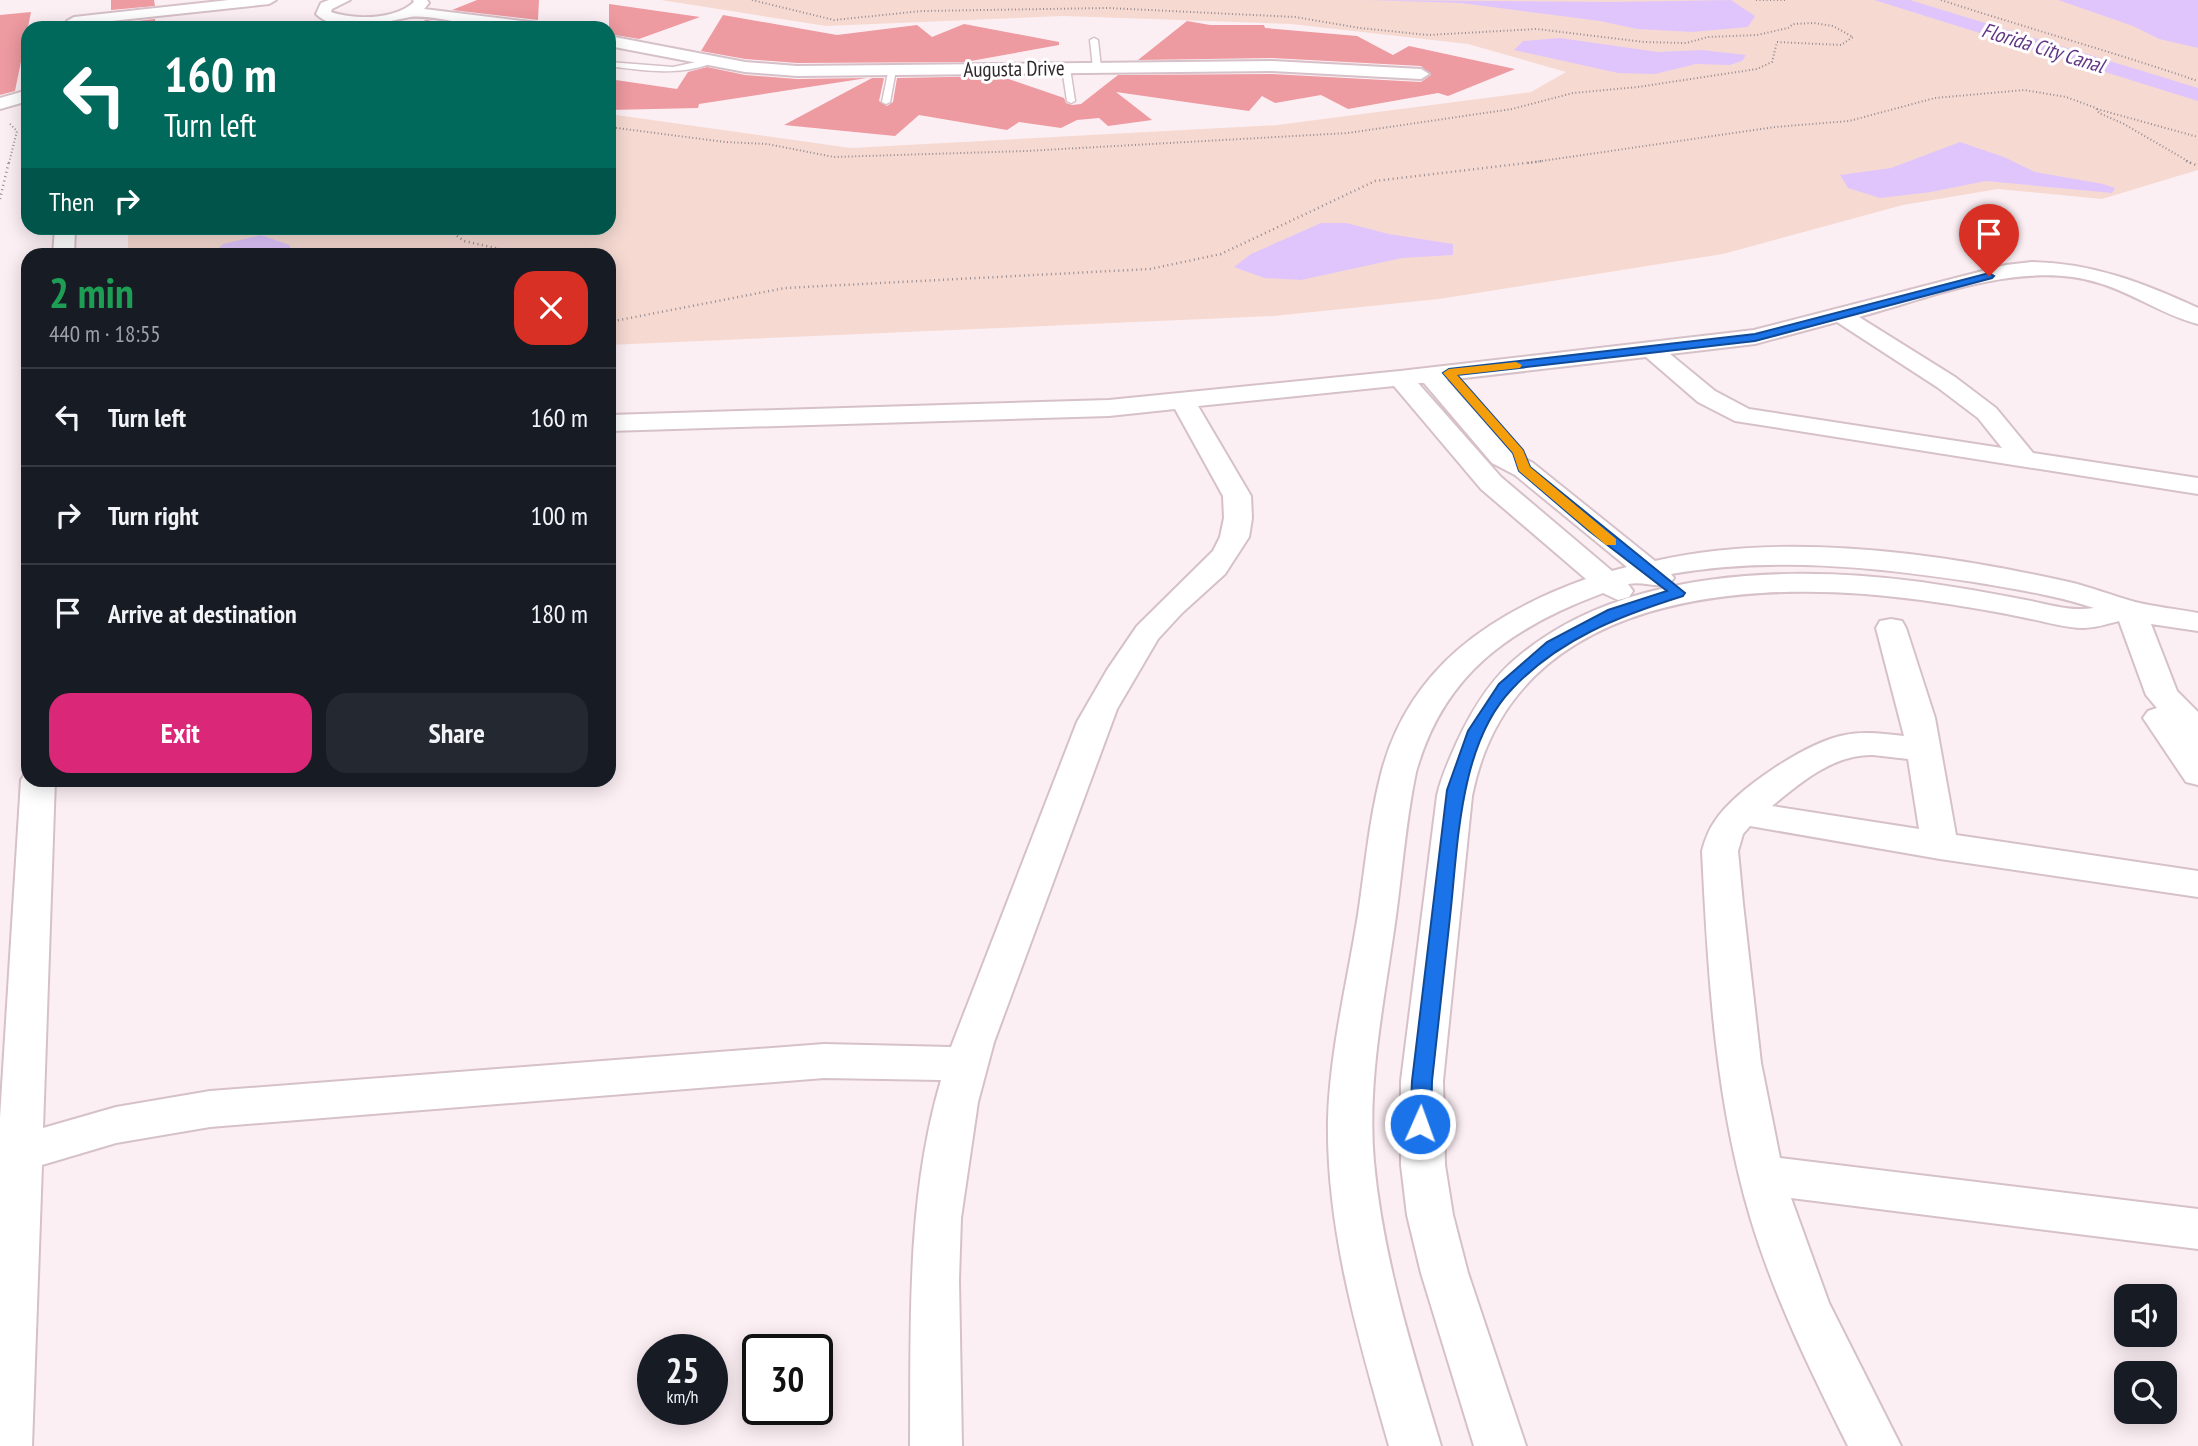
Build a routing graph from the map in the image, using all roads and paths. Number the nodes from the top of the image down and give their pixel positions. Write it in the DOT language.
graph roads {
  1 [pos="269,0"];
  2 [pos="1756,0"];
  3 [pos="1787,0"];
  4 [pos="1941,0"];
  5 [pos="315,1"];
  6 [pos="339,1"];
  7 [pos="222,2"];
  8 [pos="415,6"];
  9 [pos="74,20"];
  10 [pos="499,21"];
  11 [pos="1094,40"];
  12 [pos="616,43"];
  13 [pos="710,61"];
  14 [pos="616,65"];
  15 [pos="1066,68"];
  16 [pos="1097,68"];
  17 [pos="892,70"];
  18 [pos="1421,74"];
  19 [pos="2198,81"];
  20 [pos="21,100"];
  21 [pos="1071,101"];
  22 [pos="886,102"];
  23 [pos="2096,108"];
  24 [pos="3,112"];
  25 [pos="2198,136"];
  26 [pos="2198,166"];
  27 [pos="0,199"];
  28 [pos="456,235"];
  29 [pos="495,248"];
  30 [pos="1842,316"];
  31 [pos="2198,317"];
  32 [pos="616,322"];
  33 [pos="1652,350"];
  34 [pos="1439,374"];
  35 [pos="1400,378"];
  36 [pos="1183,401"];
  37 [pos="616,423"];
  38 [pos="2025,460"];
  39 [pos="2198,486"];
  40 [pos="1646,568"];
  41 [pos="1604,580"];
  42 [pos="1678,593"];
  43 [pos="1636,605"];
  44 [pos="2130,610"];
  45 [pos="2197,625"];
  46 [pos="1891,628"];
  47 [pos="2162,695"];
  48 [pos="2198,738"];
  49 [pos="1924,750"];
  50 [pos="2198,774"];
  51 [pos="38,787"];
  52 [pos="1743,813"];
  53 [pos="1940,846"];
  54 [pos="2198,884"];
  55 [pos="967,1065"];
  56 [pos="20,1153"];
  57 [pos="1763,1175"];
  58 [pos="2198,1229"];
  59 [pos="6,1446"];
  60 [pos="936,1446"];
  61 [pos="1415,1446"];
  62 [pos="1500,1446"];
  63 [pos="1875,1446"];
  1 -- 7 [label="street"];
  2 -- 3 [label="path"];
  4 -- 19 [label="path"];
  5 -- 6 [label="street"];
  6 -- 8 [label="street"];
  7 -- 9 [label="street"];
  8 -- 10 [label="street"];
  11 -- 16 [label="lane"];
  12 -- 13 [label="street, Augusta Drive"];
  13 -- 14 [label="lane"];
  13 -- 17 [label="street, Augusta Drive"];
  15 -- 16 [label="street, Augusta Drive"];
  15 -- 17 [label="street, Augusta Drive"];
  15 -- 21 [label="lane"];
  16 -- 18 [label="street, Augusta Drive"];
  17 -- 22 [label="lane"];
  20 -- 24 [label="street"];
  23 -- 25 [label="path"];
  23 -- 26 [label="path"];
  23 -- 32 [label="path"];
  24 -- 27 [label="path"];
  28 -- 29 [label="path"];
  30 -- 31 [label="street"];
  30 -- 33 [label="street"];
  30 -- 38 [label="street"];
  33 -- 34 [label="street"];
  33 -- 38 [label="street"];
  34 -- 35 [label="street"];
  34 -- 40 [label="street"];
  35 -- 36 [label="street"];
  35 -- 41 [label="street"];
  36 -- 37 [label="street"];
  36 -- 55 [label="street"];
  38 -- 39 [label="street"];
  40 -- 41 [label="street"];
  40 -- 42 [label="street"];
  40 -- 44 [label="street"];
  41 -- 43 [label="street"];
  41 -- 61 [label="street"];
  42 -- 43 [label="street"];
  42 -- 44 [label="street"];
  43 -- 62 [label="street"];
  44 -- 45 [label="street"];
  44 -- 47 [label="street"];
  46 -- 49 [label="street"];
  47 -- 48 [label="street"];
  47 -- 50 [label="street"];
  49 -- 52 [label="street"];
  49 -- 53 [label="street"];
  51 -- 56 [label="street"];
  52 -- 53 [label="street"];
  52 -- 57 [label="street"];
  53 -- 54 [label="street"];
  55 -- 56 [label="street"];
  55 -- 60 [label="street"];
  56 -- 59 [label="street"];
  57 -- 58 [label="street"];
  57 -- 63 [label="street"];
}
